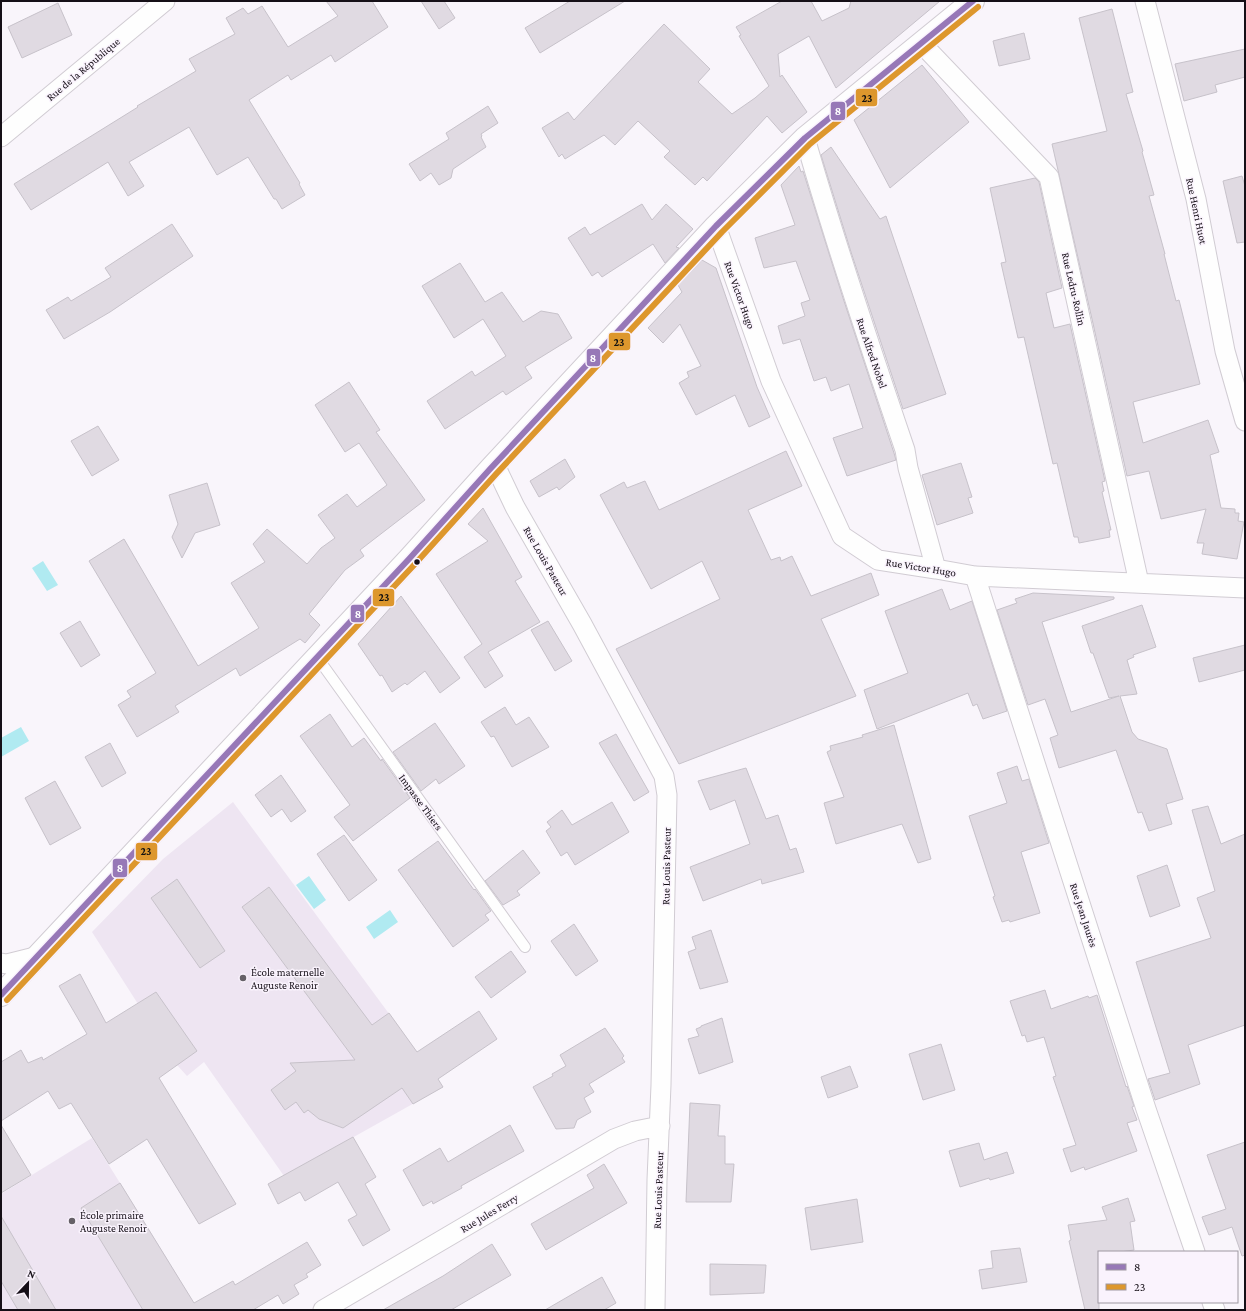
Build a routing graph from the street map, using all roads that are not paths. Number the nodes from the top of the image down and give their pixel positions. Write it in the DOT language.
graph roads {
  1 [pos="165,1"];
  2 [pos="973,1"];
  3 [pos="1145,1"];
  4 [pos="921,43"];
  5 [pos="1,137"];
  6 [pos="805,138"];
  7 [pos="716,226"];
  8 [pos="1245,421"];
  9 [pos="494,465"];
  10 [pos="936,569"];
  11 [pos="975,576"];
  12 [pos="1139,583"];
  13 [pos="1245,588"];
  14 [pos="316,657"];
  15 [pos="525,947"];
  16 [pos="39,956"];
  17 [pos="1,963"];
  18 [pos="1,995"];
  19 [pos="660,1126"];
  20 [pos="1195,1251"];
  21 [pos="323,1310"];
  22 [pos="655,1310"];
  1 -- 5 [label="street, Rue de la République"];
  2 -- 4 [label="street"];
  3 -- 8 [label="street, Rue Henri Huot"];
  4 -- 6 [label="street"];
  4 -- 12 [label="street, Rue Ledru-Rollin"];
  6 -- 7 [label="street"];
  6 -- 10 [label="street, Rue Alfred Nobel"];
  7 -- 9 [label="street"];
  7 -- 10 [label="street, Rue Victor Hugo"];
  9 -- 14 [label="street"];
  9 -- 19 [label="street, Rue Louis Pasteur"];
  10 -- 11 [label="street, Rue Victor Hugo"];
  11 -- 12 [label="street, Rue Victor Hugo"];
  11 -- 20 [label="street, Rue Jean Jaurès"];
  12 -- 13 [label="street, Rue Victor Hugo"];
  14 -- 15 [label="lane, Impasse Thiers"];
  14 -- 16 [label="street"];
  16 -- 17 [label="street"];
  16 -- 18 [label="street"];
  19 -- 21 [label="street, Rue Jules Ferry"];
  19 -- 22 [label="street, Rue Louis Pasteur"];
}
